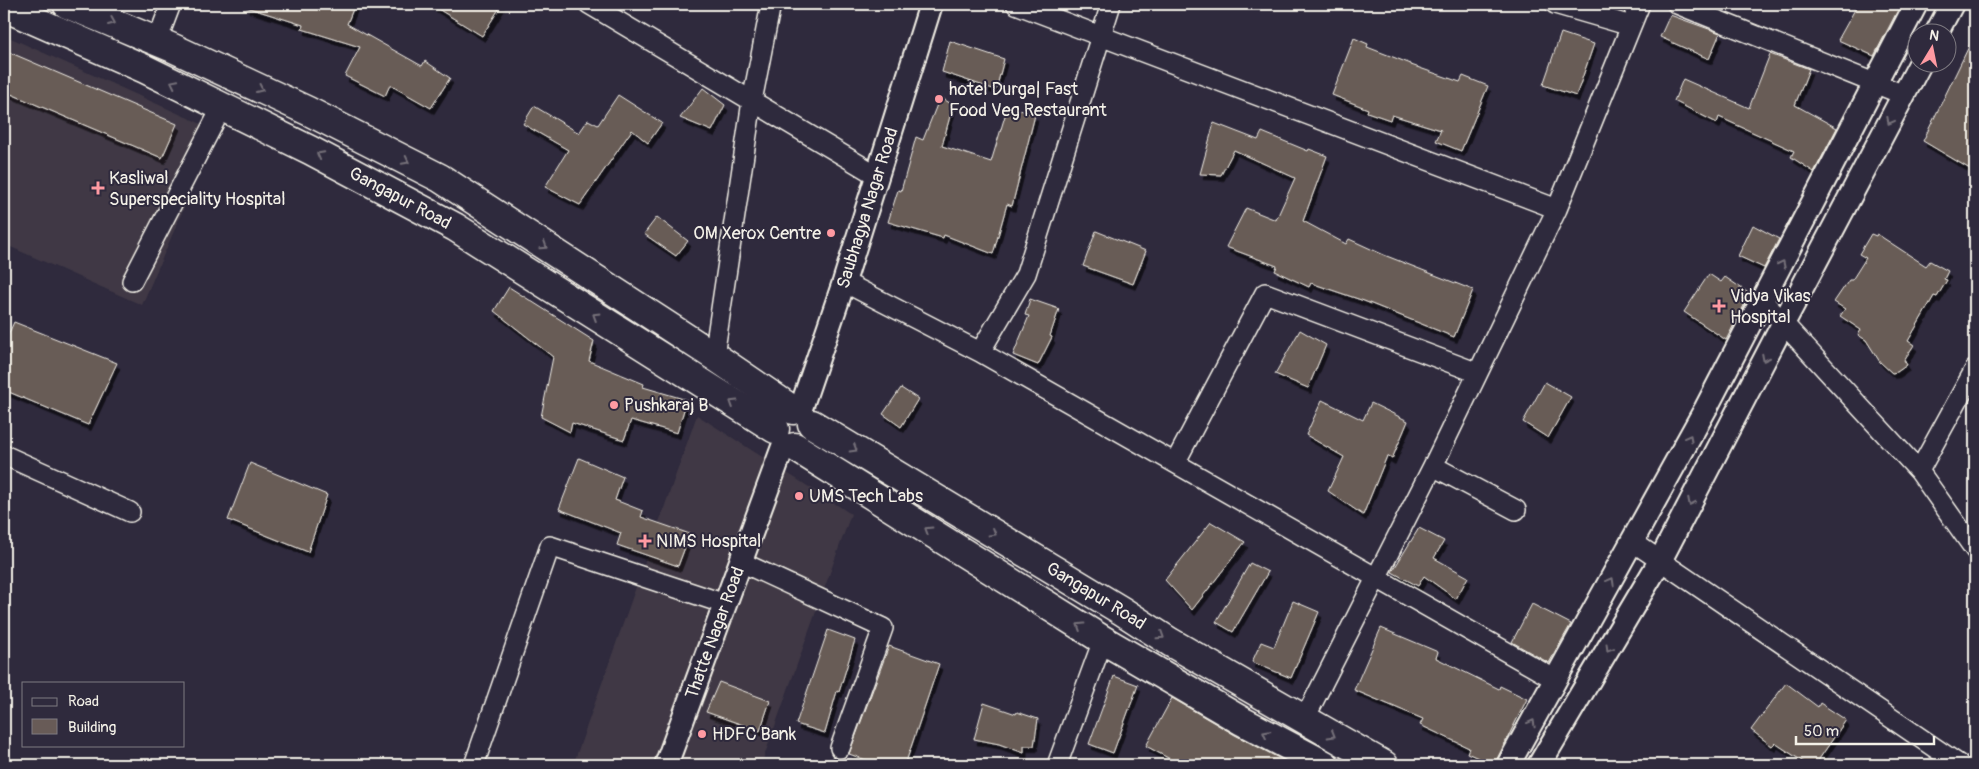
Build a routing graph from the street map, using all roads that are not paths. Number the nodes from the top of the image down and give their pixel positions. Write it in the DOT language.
graph roads {
  1 [pos="67,4"];
  2 [pos="171,4"];
  3 [pos="589,4"];
  4 [pos="771,4"];
  5 [pos="931,4"];
  6 [pos="1016,4"];
  7 [pos="1111,4"];
  8 [pos="1555,4"];
  9 [pos="1640,4"];
  10 [pos="1677,4"];
  11 [pos="1916,4"];
  12 [pos="1952,4"];
  13 [pos="4,7"];
  14 [pos="1942,22"];
  15 [pos="1631,26"];
  16 [pos="1100,37"];
  17 [pos="157,41"];
  18 [pos="1916,72"];
  19 [pos="1876,84"];
  20 [pos="1904,95"];
  21 [pos="752,101"];
  22 [pos="222,106"];
  23 [pos="878,176"];
  24 [pos="1557,209"];
  25 [pos="132,281"];
  26 [pos="844,282"];
  27 [pos="1762,300"];
  28 [pos="1784,322"];
  29 [pos="980,352"];
  30 [pos="714,356"];
  31 [pos="1975,369"];
  32 [pos="1478,373"];
  33 [pos="801,415"];
  34 [pos="785,440"];
  35 [pos="4,456"];
  36 [pos="1175,463"];
  37 [pos="1433,466"];
  38 [pos="1919,471"];
  39 [pos="1516,510"];
  40 [pos="130,512"];
  41 [pos="1633,542"];
  42 [pos="1975,550"];
  43 [pos="1660,561"];
  44 [pos="740,562"];
  45 [pos="1376,577"];
  46 [pos="725,604"];
  47 [pos="1103,640"];
  48 [pos="1556,680"];
  49 [pos="1304,720"];
  50 [pos="840,748"];
  51 [pos="474,765"];
  52 [pos="666,765"];
  53 [pos="1057,765"];
  54 [pos="1324,765"];
  55 [pos="1384,765"];
  56 [pos="1508,765"];
  57 [pos="1539,765"];
  58 [pos="1960,765"];
  1 -- 17 [label="main road, Gangapur Road, one-way"];
  2 -- 17 [label="street"];
  3 -- 21 [label="street"];
  4 -- 21 [label="street"];
  5 -- 23 [label="street, Saubhagya Nagar Road"];
  6 -- 16 [label="street"];
  7 -- 16 [label="street"];
  8 -- 15 [label="street"];
  9 -- 15 [label="street"];
  10 -- 19 [label="street"];
  11 -- 19 [label="street"];
  12 -- 14 [label="street"];
  22 -- 13 [label="main road, Gangapur Road, one-way"];
  15 -- 24 [label="street"];
  16 -- 24 [label="street"];
  16 -- 29 [label="street"];
  17 -- 30 [label="main road, Gangapur Road, one-way"];
  18 -- 20 [label="street"];
  19 -- 20 [label="street"];
  27 -- 19 [label="street, one-way"];
  20 -- 28 [label="street, one-way"];
  21 -- 23 [label="street"];
  21 -- 30 [label="street"];
  22 -- 25 [label="street"];
  34 -- 22 [label="main road, Gangapur Road, one-way"];
  23 -- 26 [label="street, Saubhagya Nagar Road"];
  24 -- 32 [label="street"];
  26 -- 29 [label="street"];
  26 -- 33 [label="street, Saubhagya Nagar Road"];
  27 -- 28 [label="street"];
  41 -- 27 [label="street, one-way"];
  28 -- 38 [label="street"];
  28 -- 43 [label="street, one-way"];
  29 -- 36 [label="street"];
  30 -- 33 [label="main road, Gangapur Road"];
  31 -- 38 [label="street"];
  32 -- 36 [label="street"];
  32 -- 37 [label="street"];
  33 -- 34 [label="main road"];
  33 -- 49 [label="main road, Gangapur Road, one-way"];
  34 -- 44 [label="street, Thatte Nagar Road"];
  47 -- 34 [label="main road, Gangapur Road, one-way"];
  35 -- 40 [label="street"];
  36 -- 45 [label="street"];
  37 -- 39 [label="street"];
  37 -- 45 [label="street"];
  38 -- 42 [label="street"];
  41 -- 43 [label="street"];
  48 -- 41 [label="street, one-way"];
  43 -- 57 [label="street, one-way"];
  43 -- 58 [label="street"];
  44 -- 46 [label="street, Thatte Nagar Road"];
  44 -- 50 [label="street"];
  45 -- 48 [label="street"];
  45 -- 49 [label="street"];
  46 -- 51 [label="street"];
  46 -- 52 [label="street, Thatte Nagar Road"];
  47 -- 53 [label="street"];
  54 -- 47 [label="main road, Gangapur Road, one-way"];
  56 -- 48 [label="street, one-way"];
  49 -- 55 [label="main road, Gangapur Road, one-way"];
}
